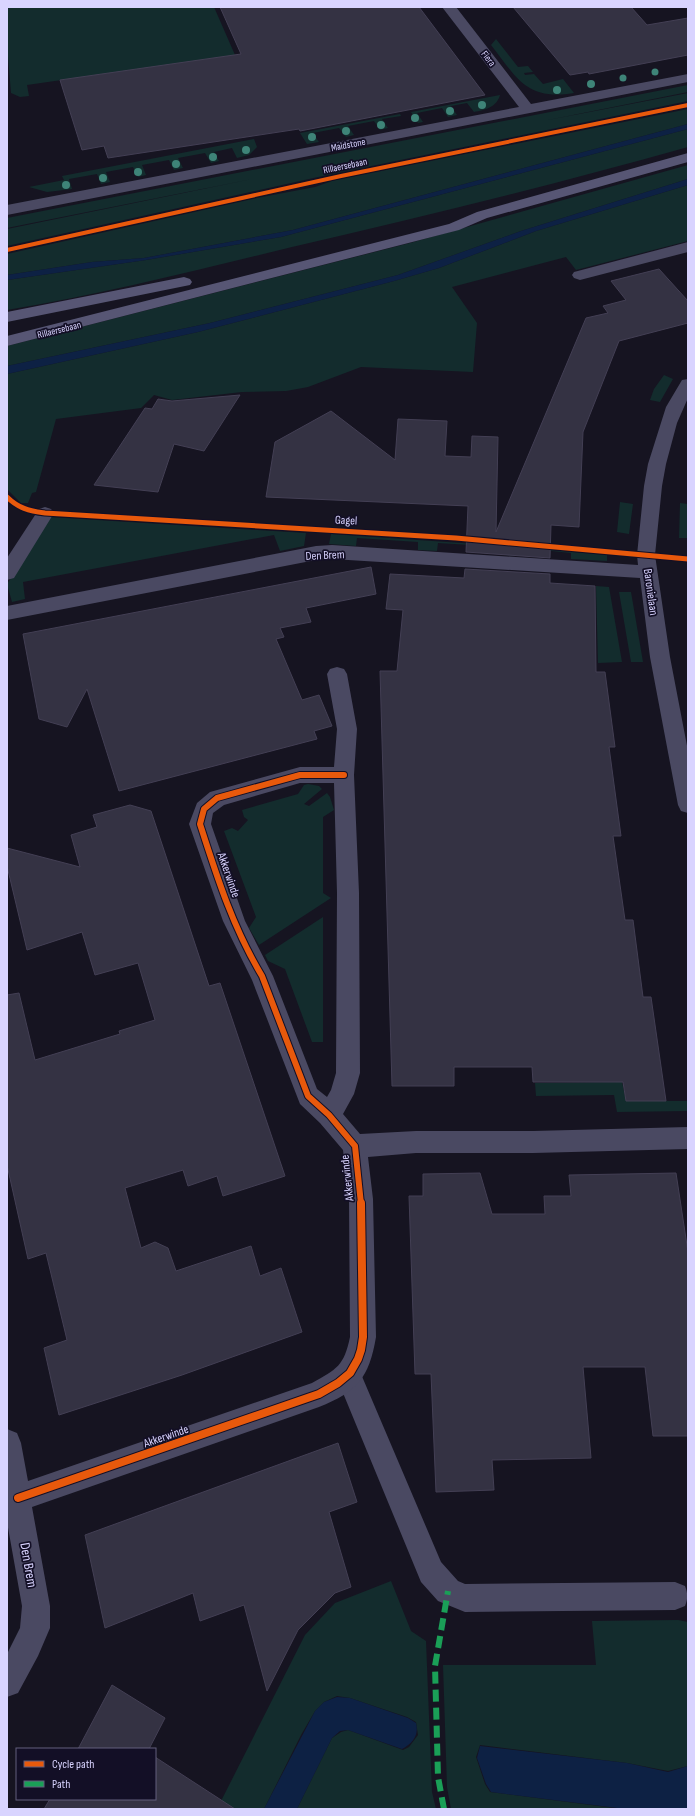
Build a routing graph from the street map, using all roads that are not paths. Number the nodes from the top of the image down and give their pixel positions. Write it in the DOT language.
graph roads {
  1 [pos="449,7"];
  2 [pos="688,78"];
  3 [pos="528,109"];
  4 [pos="688,156"];
  5 [pos="7,205"];
  6 [pos="482,215"];
  7 [pos="688,247"];
  8 [pos="580,275"];
  9 [pos="7,317"];
  10 [pos="7,341"];
  11 [pos="688,384"];
  12 [pos="45,513"];
  13 [pos="648,572"];
  14 [pos="7,573"];
  15 [pos="7,613"];
  16 [pos="337,674"];
  17 [pos="344,774"];
  18 [pos="688,805"];
  19 [pos="329,1115"];
  20 [pos="688,1138"];
  21 [pos="355,1146"];
  22 [pos="349,1376"];
  23 [pos="7,1443"];
  24 [pos="18,1498"];
  25 [pos="675,1596"];
  26 [pos="7,1682"];
  1 -- 3 [label="street, Fiera"];
  2 -- 3 [label="street, Maidstone"];
  3 -- 5 [label="street, Maidstone"];
  4 -- 6 [label="street, Rillaersebaan"];
  6 -- 9 [label="street, Rillaersebaan"];
  6 -- 10 [label="street, Rillaersebaan"];
  7 -- 8 [label="street"];
  11 -- 13 [label="street, Baronielaan"];
  12 -- 14 [label="street"];
  13 -- 15 [label="street, Den Brem"];
  13 -- 18 [label="street, Baronielaan"];
  16 -- 17 [label="street"];
  17 -- 19 [label="street"];
  17 -- 19 [label="street, Akkerwinde"];
  19 -- 21 [label="street, Akkerwinde"];
  20 -- 21 [label="street, Akkerwinde"];
  21 -- 22 [label="street, Akkerwinde"];
  22 -- 24 [label="street, Akkerwinde"];
  22 -- 25 [label="street"];
  23 -- 24 [label="street, Den Brem"];
  24 -- 26 [label="street, Den Brem"];
}
